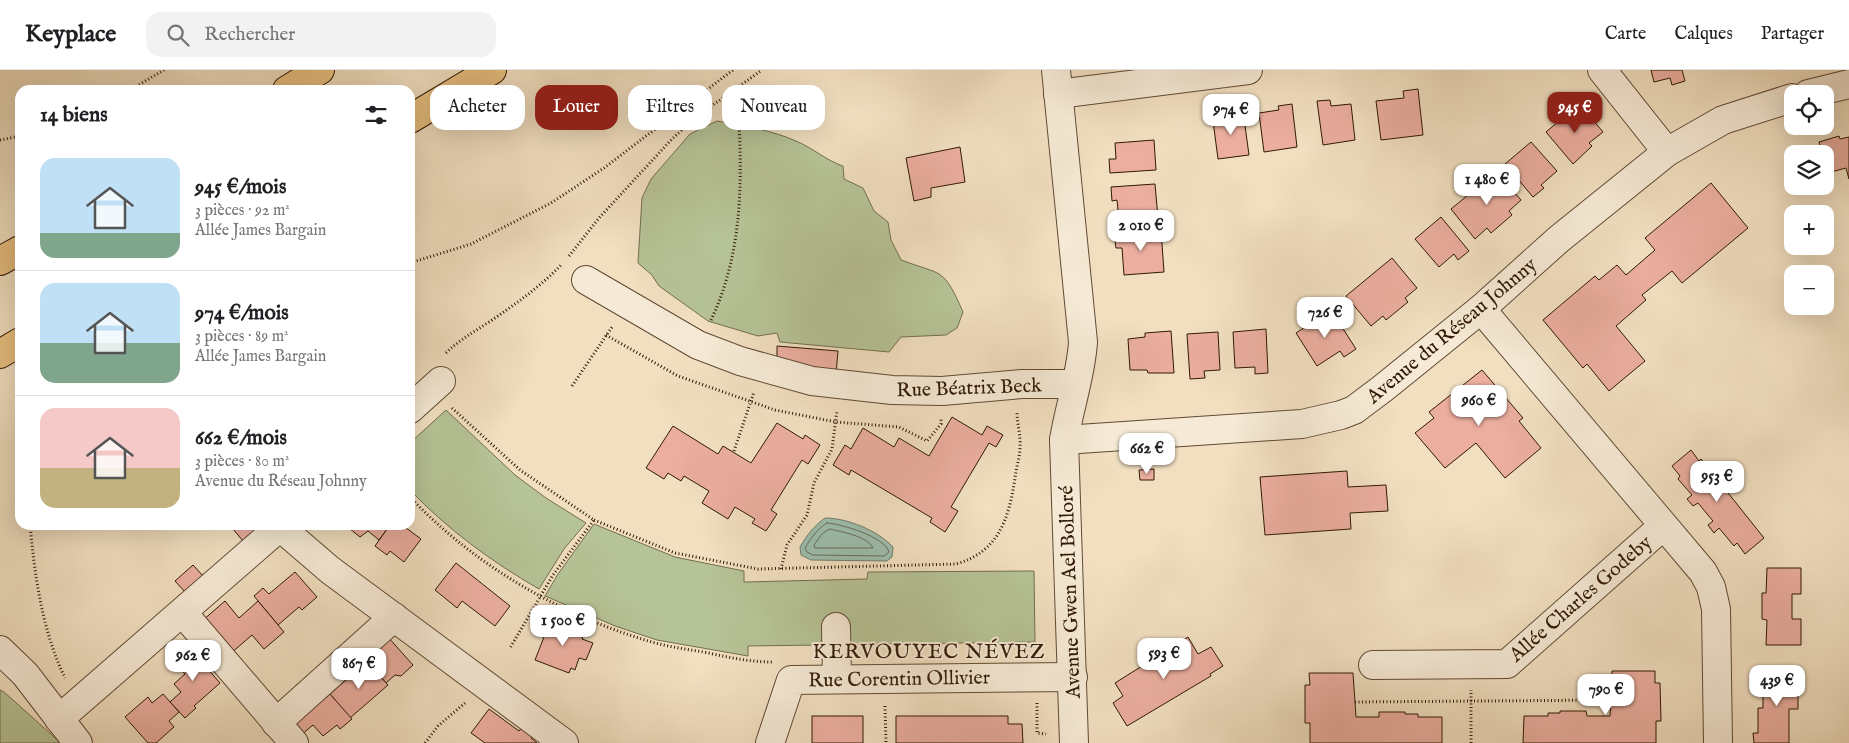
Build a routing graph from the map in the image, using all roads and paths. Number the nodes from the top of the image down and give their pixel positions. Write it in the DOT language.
graph roads {
  1 [pos="164,70"];
  2 [pos="320,70"];
  3 [pos="492,70"];
  4 [pos="733,70"];
  5 [pos="762,70"];
  6 [pos="1248,70"];
  7 [pos="1602,70"];
  8 [pos="1057,82"];
  9 [pos="1849,84"];
  10 [pos="138,85"];
  11 [pos="295,85"];
  12 [pos="740,85"];
  13 [pos="1834,88"];
  14 [pos="722,98"];
  15 [pos="1784,101"];
  16 [pos="415,116"];
  17 [pos="740,130"];
  18 [pos="15,137"];
  19 [pos="0,140"];
  20 [pos="1667,152"];
  21 [pos="15,253"];
  22 [pos="0,261"];
  23 [pos="415,261"];
  24 [pos="586,280"];
  25 [pos="626,304"];
  26 [pos="1481,309"];
  27 [pos="15,345"];
  28 [pos="698,345"];
  29 [pos="0,354"];
  30 [pos="762,368"];
  31 [pos="1022,384"];
  32 [pos="1075,384"];
  33 [pos="436,385"];
  34 [pos="572,386"];
  35 [pos="840,386"];
  36 [pos="415,404"];
  37 [pos="1064,440"];
  38 [pos="734,451"];
  39 [pos="415,501"];
  40 [pos="594,520"];
  41 [pos="1663,526"];
  42 [pos="31,530"];
  43 [pos="276,530"];
  44 [pos="285,530"];
  45 [pos="781,569"];
  46 [pos="541,597"];
  47 [pos="183,613"];
  48 [pos="394,617"];
  49 [pos="836,627"];
  50 [pos="510,648"];
  51 [pos="0,650"];
  52 [pos="776,662"];
  53 [pos="1373,665"];
  54 [pos="1471,665"];
  55 [pos="1073,677"];
  56 [pos="837,679"];
  57 [pos="484,685"];
  58 [pos="1610,700"];
  59 [pos="1037,701"];
  60 [pos="1355,702"];
  61 [pos="1471,702"];
  62 [pos="885,703"];
  63 [pos="68,711"];
  64 [pos="276,723"];
  65 [pos="78,743"];
  66 [pos="294,743"];
  67 [pos="425,743"];
  68 [pos="564,743"];
  69 [pos="770,743"];
  70 [pos="886,743"];
  71 [pos="1048,743"];
  72 [pos="1074,743"];
  73 [pos="1471,743"];
  74 [pos="1718,743"];
  1 -- 10 [label="path"];
  2 -- 11 [label="highway"];
  3 -- 16 [label="highway"];
  4 -- 23 [label="path"];
  5 -- 12 [label="path"];
  6 -- 8 [label="street"];
  7 -- 20 [label="street"];
  8 -- 32 [label="street, Avenue Gwen Ael Bolloré"];
  9 -- 13 [label="street"];
  14 -- 33 [label="path"];
  15 -- 20 [label="street, Avenue du Réseau Johnny"];
  17 -- 28 [label="path"];
  18 -- 19 [label="path"];
  20 -- 26 [label="street, Avenue du Réseau Johnny"];
  21 -- 22 [label="highway"];
  24 -- 25 [label="street, Rue Béatrix Beck"];
  25 -- 28 [label="street, Rue Béatrix Beck"];
  25 -- 34 [label="path"];
  26 -- 37 [label="street, Avenue du Réseau Johnny"];
  26 -- 41 [label="street"];
  27 -- 29 [label="highway"];
  28 -- 30 [label="street, Rue Béatrix Beck"];
  30 -- 35 [label="street, Rue Béatrix Beck"];
  30 -- 38 [label="path"];
  31 -- 32 [label="street, Rue Béatrix Beck"];
  31 -- 35 [label="street, Rue Béatrix Beck"];
  31 -- 45 [label="path"];
  32 -- 37 [label="street, Avenue Gwen Ael Bolloré"];
  33 -- 36 [label="street"];
  33 -- 40 [label="path"];
  35 -- 45 [label="path"];
  37 -- 55 [label="street, Avenue Gwen Ael Bolloré"];
  39 -- 46 [label="path"];
  40 -- 45 [label="path"];
  40 -- 46 [label="path"];
  41 -- 54 [label="street, Allée Charles Godeby"];
  41 -- 74 [label="street"];
  42 -- 63 [label="path"];
  43 -- 47 [label="street"];
  44 -- 48 [label="street"];
  46 -- 50 [label="path"];
  46 -- 52 [label="path"];
  47 -- 63 [label="street"];
  47 -- 64 [label="street"];
  48 -- 57 [label="street"];
  48 -- 64 [label="street"];
  49 -- 56 [label="street"];
  51 -- 63 [label="street"];
  53 -- 54 [label="street, Allée Charles Godeby"];
  54 -- 61 [label="path"];
  55 -- 56 [label="street, Rue Corentin Ollivier"];
  55 -- 72 [label="street, Avenue Gwen Ael Bolloré"];
  56 -- 69 [label="street, Rue Corentin Ollivier"];
  57 -- 67 [label="path"];
  57 -- 68 [label="street"];
  58 -- 61 [label="path"];
  59 -- 71 [label="path"];
  60 -- 61 [label="path"];
  61 -- 73 [label="path"];
  62 -- 70 [label="path"];
  63 -- 65 [label="street"];
  64 -- 66 [label="street"];
}
